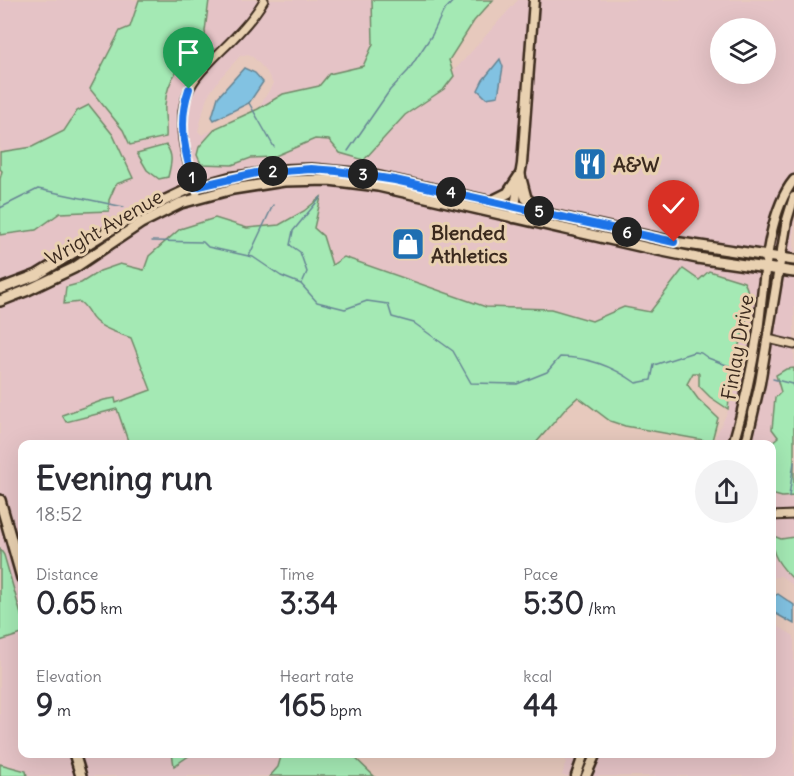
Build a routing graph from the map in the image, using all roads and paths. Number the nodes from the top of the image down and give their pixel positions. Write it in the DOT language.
graph roads {
  1 [pos="264,0"];
  2 [pos="534,0"];
  3 [pos="520,176"];
  4 [pos="794,180"];
  5 [pos="195,187"];
  6 [pos="198,197"];
  7 [pos="794,197"];
  8 [pos="492,201"];
  9 [pos="515,206"];
  10 [pos="541,211"];
  11 [pos="513,218"];
  12 [pos="769,256"];
  13 [pos="781,258"];
  14 [pos="794,260"];
  15 [pos="767,267"];
  16 [pos="778,269"];
  17 [pos="794,272"];
  18 [pos="0,289"];
  19 [pos="0,301"];
  20 [pos="768,339"];
  21 [pos="794,345"];
  22 [pos="734,440"];
  23 [pos="747,440"];
  24 [pos="0,500"];
  25 [pos="794,515"];
  26 [pos="776,516"];
  27 [pos="4,531"];
  28 [pos="18,568"];
  29 [pos="76,758"];
  30 [pos="582,758"];
  31 [pos="594,758"];
  32 [pos="81,776"];
  33 [pos="576,776"];
  34 [pos="586,776"];
  1 -- 5 [label="street"];
  2 -- 3 [label="street"];
  3 -- 8 [label="main road"];
  3 -- 9 [label="street"];
  3 -- 10 [label="main road"];
  4 -- 12 [label="street, Finlay Drive"];
  5 -- 6 [label="street"];
  5 -- 8 [label="main road, Wright Avenue"];
  5 -- 18 [label="main road, Wright Avenue"];
  6 -- 11 [label="main road, Wright Avenue"];
  6 -- 19 [label="main road, Wright Avenue"];
  7 -- 13 [label="street, Finlay Drive"];
  8 -- 9 [label="main road, Wright Avenue"];
  9 -- 10 [label="main road, Wright Avenue"];
  9 -- 11 [label="street"];
  10 -- 12 [label="main road, Wright Avenue"];
  11 -- 15 [label="main road, Wright Avenue"];
  12 -- 13 [label="main road, Wright Avenue"];
  12 -- 15 [label="street, Finlay Drive"];
  13 -- 14 [label="main road, Wright Avenue"];
  13 -- 16 [label="street, Finlay Drive"];
  15 -- 16 [label="main road, Wright Avenue"];
  15 -- 22 [label="street, Finlay Drive"];
  16 -- 17 [label="main road, Wright Avenue"];
  16 -- 20 [label="street, Finlay Drive"];
  20 -- 21 [label="street"];
  20 -- 23 [label="street, Finlay Drive"];
  24 -- 27 [label="main road"];
  25 -- 26 [label="street"];
  27 -- 28 [label="main road"];
  29 -- 32 [label="main road"];
  30 -- 33 [label="street"];
  31 -- 34 [label="street"];
}
